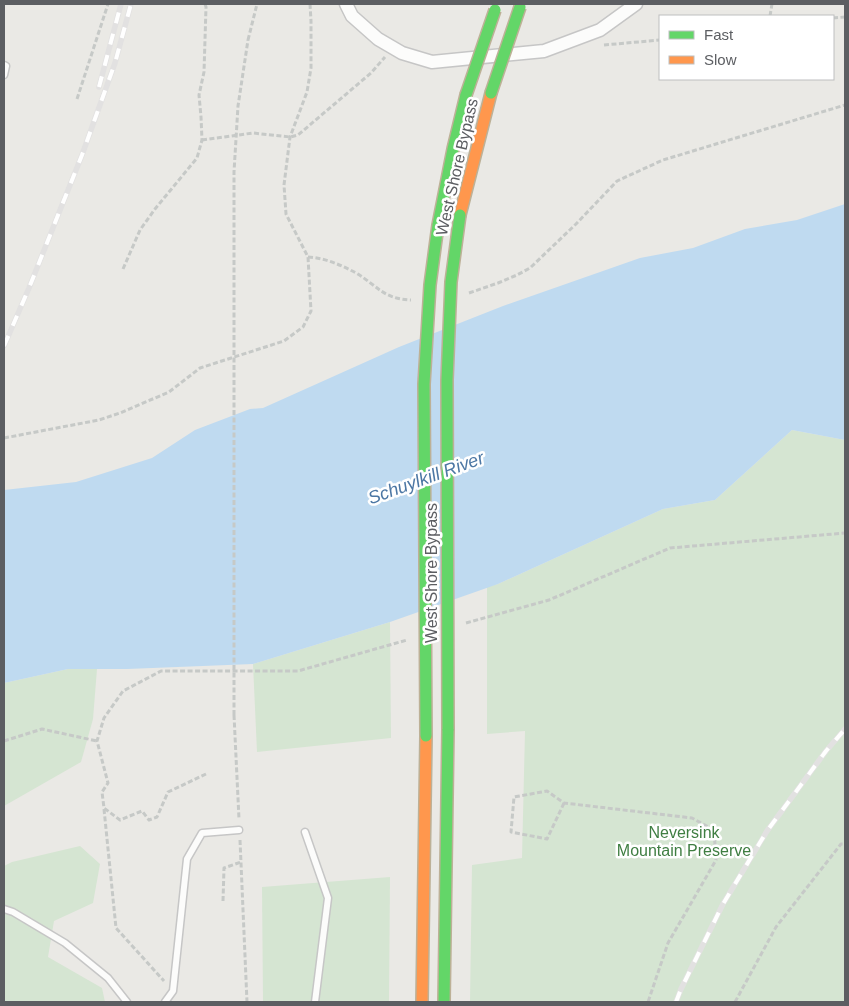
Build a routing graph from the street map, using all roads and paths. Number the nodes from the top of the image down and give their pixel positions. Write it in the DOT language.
graph roads {
  1 [pos="108,4"];
  2 [pos="257,4"];
  3 [pos="310,4"];
  4 [pos="346,4"];
  5 [pos="636,4"];
  6 [pos="204,5"];
  7 [pos="521,5"];
  8 [pos="496,7"];
  9 [pos="593,32"];
  10 [pos="659,40"];
  11 [pos="392,47"];
  12 [pos="4,65"];
  13 [pos="4,75"];
  14 [pos="77,99"];
  15 [pos="845,105"];
  16 [pos="290,137"];
  17 [pos="202,140"];
  18 [pos="308,257"];
  19 [pos="123,269"];
  20 [pos="466,294"];
  21 [pos="416,300"];
  22 [pos="4,438"];
  23 [pos="845,533"];
  24 [pos="465,623"];
  25 [pos="410,639"];
  26 [pos="4,741"];
  27 [pos="97,741"];
  28 [pos="206,774"];
  29 [pos="564,803"];
  30 [pos="104,808"];
  31 [pos="239,830"];
  32 [pos="305,832"];
  33 [pos="845,844"];
  34 [pos="241,862"];
  35 [pos="223,901"];
  36 [pos="4,909"];
  37 [pos="173,991"];
  38 [pos="127,1002"];
  39 [pos="165,1002"];
  40 [pos="247,1002"];
  41 [pos="315,1002"];
  42 [pos="422,1002"];
  43 [pos="444,1002"];
  44 [pos="648,1002"];
  45 [pos="735,1002"];
  1 -- 14 [label="path"];
  2 -- 31 [label="path, bridge"];
  3 -- 16 [label="path"];
  4 -- 11 [label="street"];
  5 -- 9 [label="street"];
  6 -- 17 [label="path"];
  7 -- 43 [label="highway, West Shore Bypass, bridge"];
  8 -- 42 [label="highway, West Shore Bypass, bridge"];
  9 -- 10 [label="path"];
  9 -- 11 [label="street"];
  11 -- 16 [label="path"];
  12 -- 13 [label="lane"];
  15 -- 20 [label="path"];
  16 -- 17 [label="path"];
  16 -- 18 [label="path"];
  17 -- 19 [label="path"];
  18 -- 21 [label="path"];
  18 -- 22 [label="path"];
  23 -- 24 [label="path"];
  25 -- 27 [label="path"];
  26 -- 27 [label="path"];
  27 -- 30 [label="path"];
  28 -- 30 [label="path"];
  29 -- 29 [label="path"];
  29 -- 44 [label="path"];
  30 -- 37 [label="path"];
  31 -- 34 [label="path"];
  31 -- 37 [label="lane"];
  32 -- 41 [label="lane"];
  33 -- 45 [label="path"];
  34 -- 35 [label="path"];
  34 -- 40 [label="path"];
  36 -- 38 [label="lane"];
  37 -- 39 [label="lane"];
}
